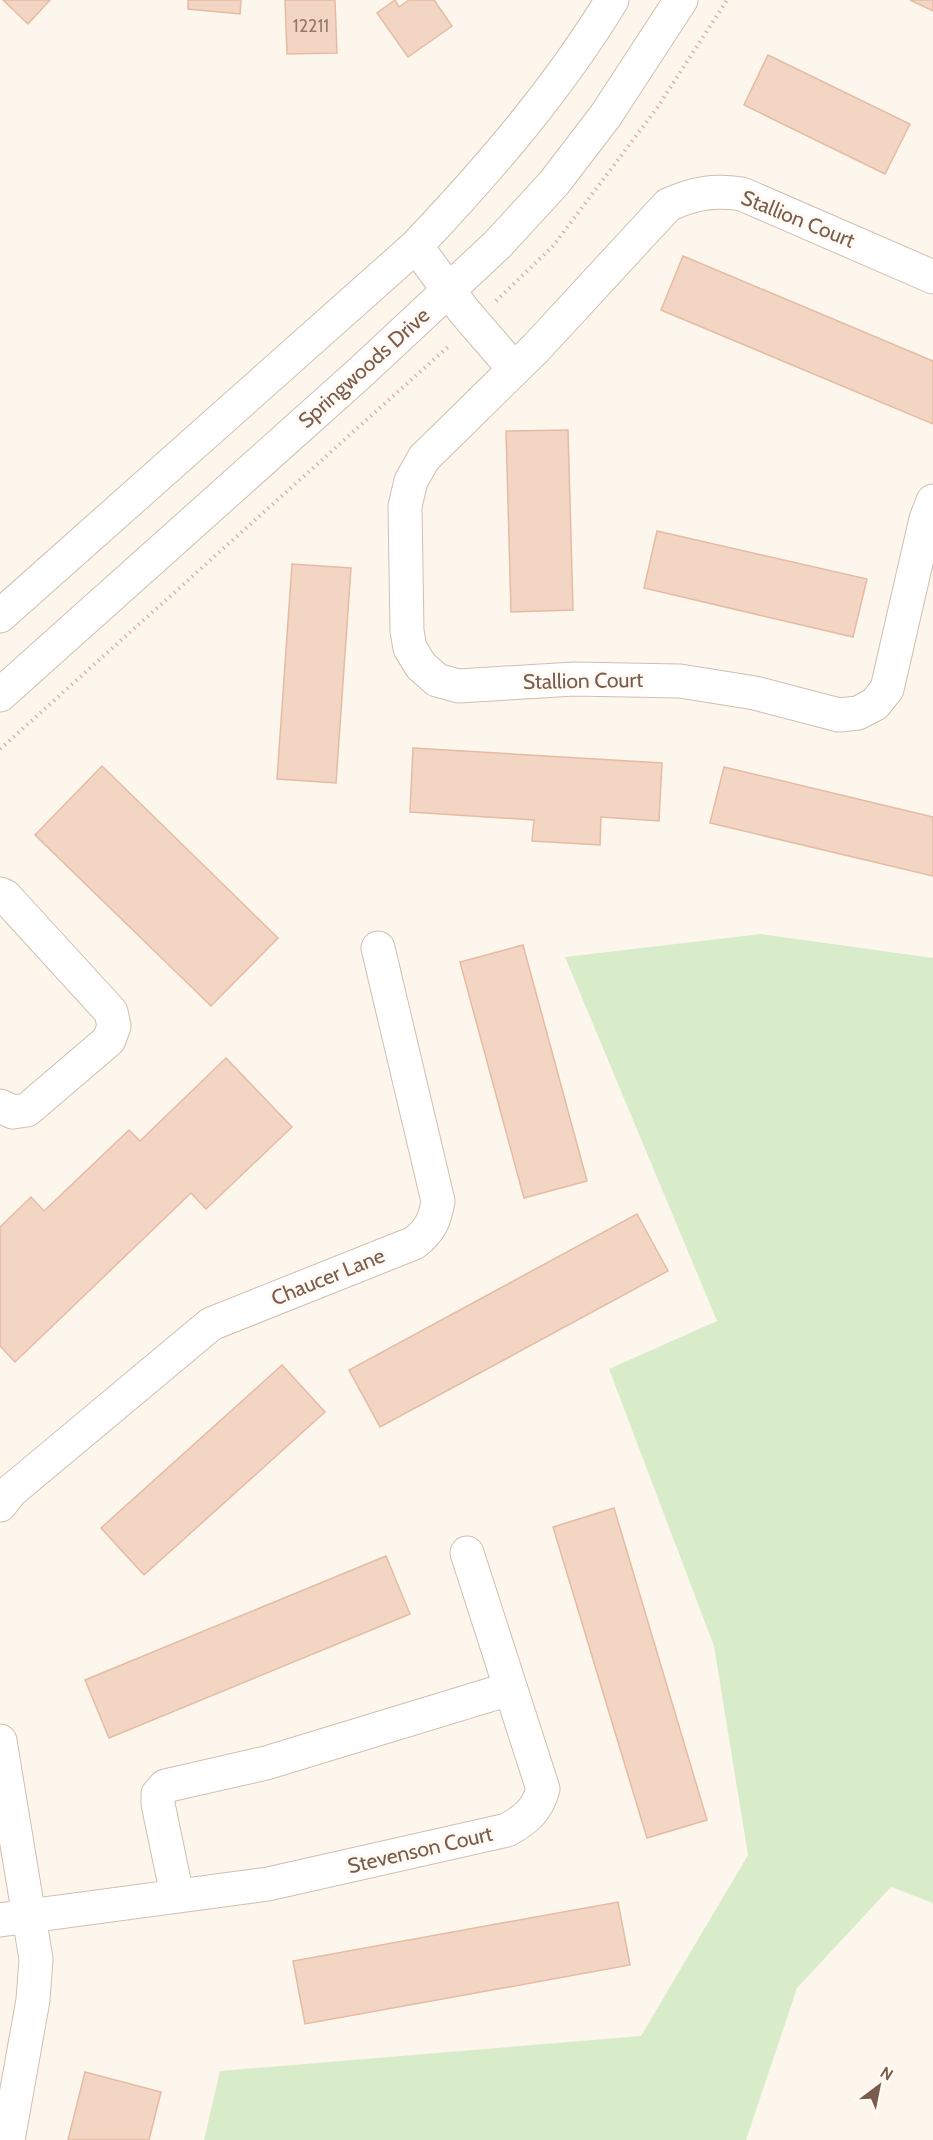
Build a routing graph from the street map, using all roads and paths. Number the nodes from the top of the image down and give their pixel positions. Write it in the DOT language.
graph roads {
  1 [pos="612,0"];
  2 [pos="681,0"];
  3 [pos="416,246"];
  4 [pos="933,276"];
  5 [pos="449,290"];
  6 [pos="514,369"];
  7 [pos="933,501"];
  8 [pos="0,616"];
  9 [pos="0,694"];
  10 [pos="0,894"];
  11 [pos="378,948"];
  12 [pos="0,1106"];
  13 [pos="0,1505"];
  14 [pos="467,1553"];
  15 [pos="509,1689"];
  16 [pos="0,1741"];
  17 [pos="177,1895"];
  18 [pos="15,1917"];
  19 [pos="8,2140"];
  1 -- 3 [label="street"];
  2 -- 5 [label="street, Springwoods Drive"];
  3 -- 5 [label="street"];
  3 -- 8 [label="street"];
  4 -- 6 [label="street, Stallion Court"];
  5 -- 6 [label="street"];
  5 -- 9 [label="street, Springwoods Drive"];
  6 -- 7 [label="street, Stallion Court"];
  10 -- 12 [label="street"];
  11 -- 13 [label="street, Chaucer Lane"];
  14 -- 15 [label="street, Stevenson Court"];
  15 -- 17 [label="street"];
  15 -- 17 [label="street, Stevenson Court"];
  16 -- 18 [label="street"];
  17 -- 18 [label="street, Stevenson Court"];
  18 -- 19 [label="street"];
}
